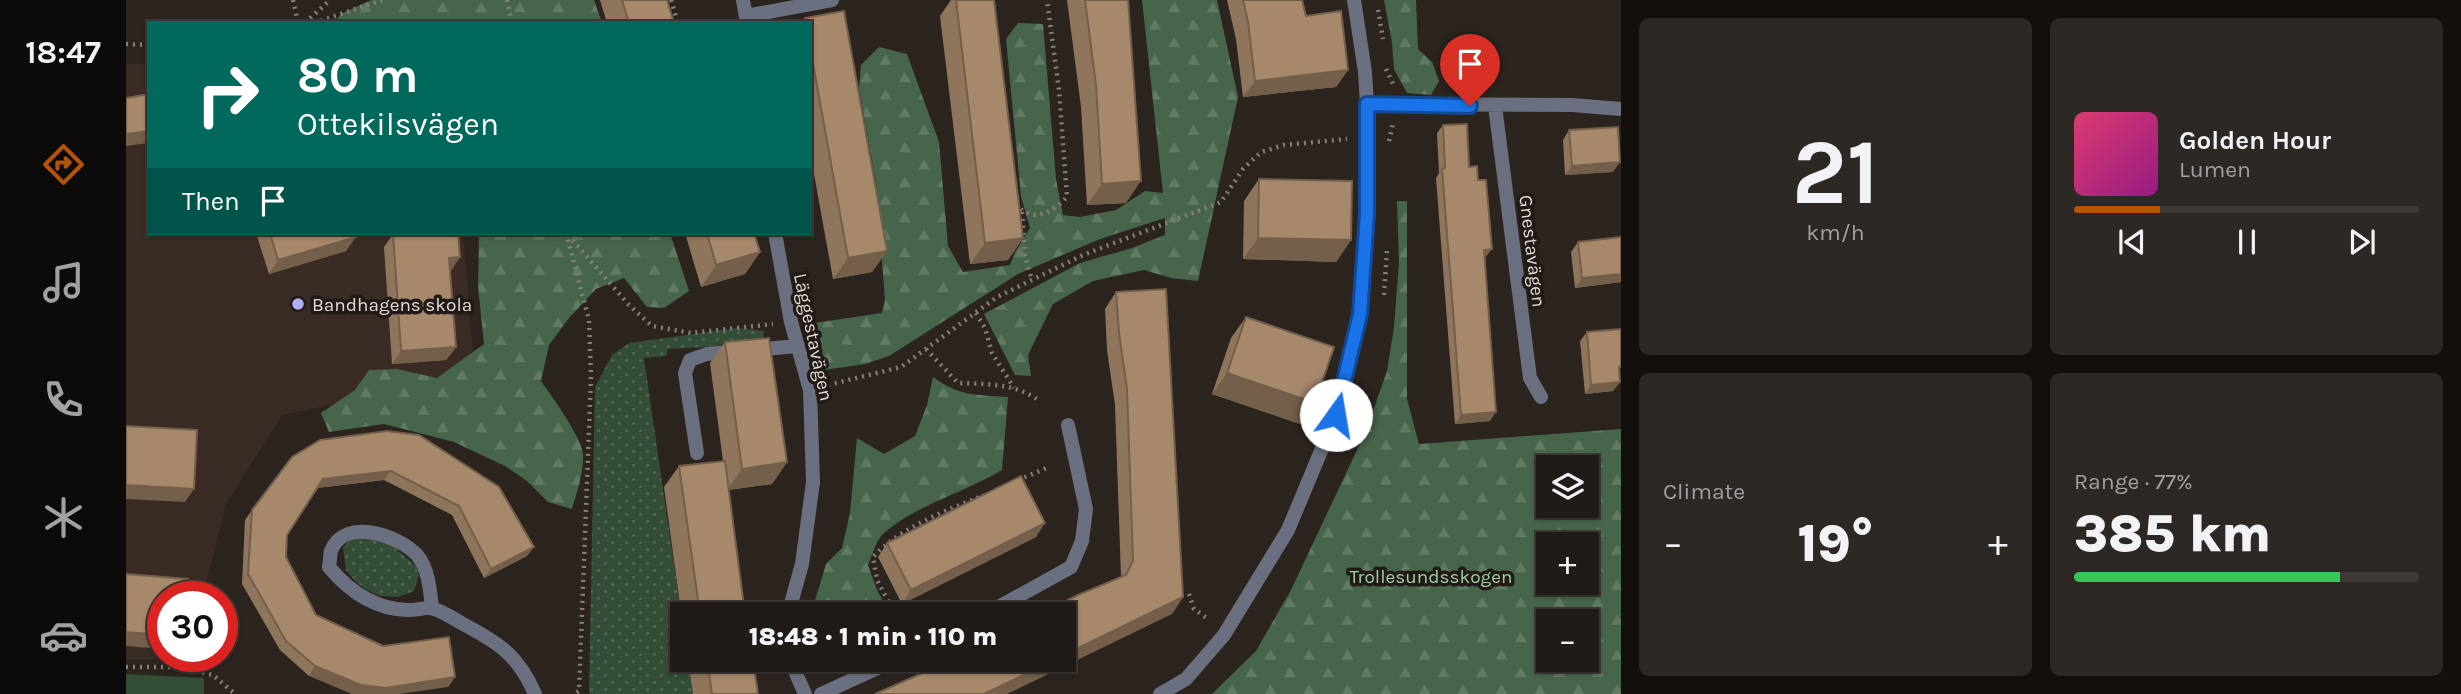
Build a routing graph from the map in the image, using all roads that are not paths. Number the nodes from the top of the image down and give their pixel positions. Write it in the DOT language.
graph roads {
  1 [pos="743,0"];
  2 [pos="832,0"];
  3 [pos="1354,0"];
  4 [pos="746,19"];
  5 [pos="1367,104"];
  6 [pos="1495,106"];
  7 [pos="1621,109"];
  8 [pos="775,235"];
  9 [pos="798,346"];
  10 [pos="1541,397"];
  11 [pos="1068,425"];
  12 [pos="697,453"];
  13 [pos="791,602"];
  14 [pos="1008,602"];
  15 [pos="432,608"];
  16 [pos="795,672"];
  17 [pos="869,672"];
  18 [pos="535,694"];
  19 [pos="805,694"];
  20 [pos="821,694"];
  21 [pos="1160,694"];
  1 -- 4 [label="street"];
  2 -- 4 [label="street"];
  3 -- 5 [label="street"];
  5 -- 6 [label="street"];
  5 -- 21 [label="street"];
  6 -- 7 [label="street"];
  6 -- 10 [label="street, Gnestavägen"];
  8 -- 9 [label="street, Läggestavägen"];
  9 -- 12 [label="street"];
  9 -- 13 [label="street, Läggestavägen"];
  11 -- 14 [label="street"];
  15 -- 15 [label="street"];
  15 -- 18 [label="street"];
  16 -- 19 [label="street"];
  17 -- 20 [label="street"];
}
